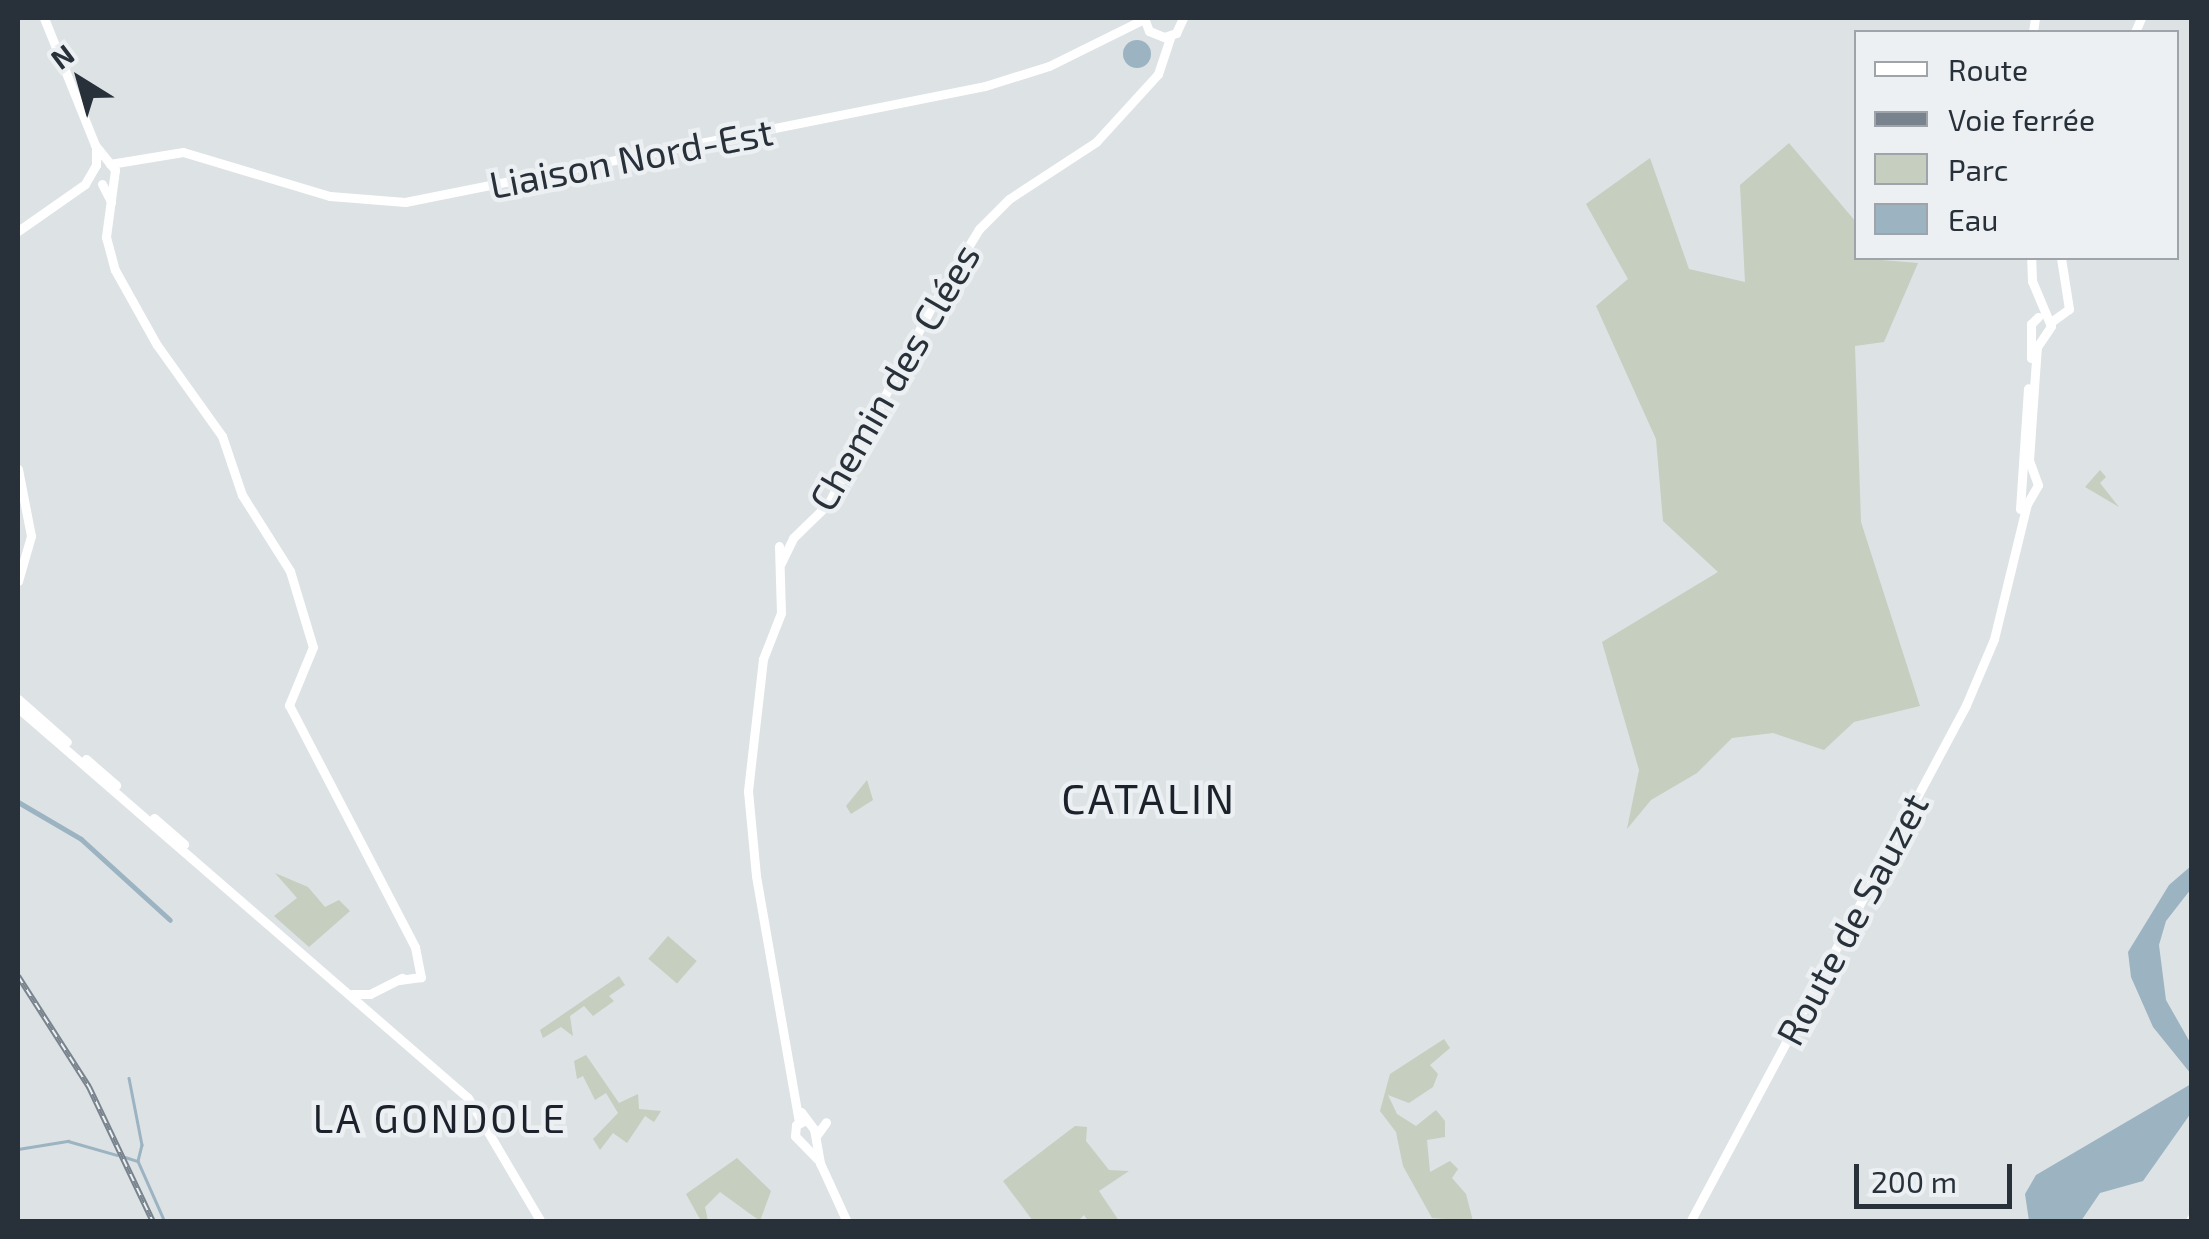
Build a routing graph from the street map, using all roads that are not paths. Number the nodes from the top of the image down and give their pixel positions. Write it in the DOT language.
graph roads {
  1 [pos="44,18"];
  2 [pos="1144,18"];
  3 [pos="1183,18"];
  4 [pos="1124,33"];
  5 [pos="1154,33"];
  6 [pos="1171,36"];
  7 [pos="1163,62"];
  8 [pos="104,173"];
  9 [pos="18,231"];
  10 [pos="2030,260"];
  11 [pos="2061,260"];
  12 [pos="2045,319"];
  13 [pos="2038,336"];
  14 [pos="18,469"];
  15 [pos="2027,471"];
  16 [pos="2026,493"];
  17 [pos="18,582"];
  18 [pos="18,699"];
  19 [pos="18,708"];
  20 [pos="247,904"];
  21 [pos="369,1003"];
  22 [pos="805,1120"];
  23 [pos="812,1142"];
  24 [pos="540,1222"];
  25 [pos="847,1222"];
  26 [pos="1690,1222"];
  1 -- 8 [label="main road"];
  2 -- 4 [label="main road, Liaison Nord-Est"];
  2 -- 5 [label="main road"];
  3 -- 6 [label="main road, Chemin des Clées"];
  4 -- 5 [label="main road, Liaison Nord-Est"];
  4 -- 8 [label="main road, Liaison Nord-Est"];
  5 -- 6 [label="main road, Liaison Nord-Est"];
  5 -- 7 [label="main road"];
  6 -- 7 [label="main road, Chemin des Clées"];
  7 -- 22 [label="main road, Chemin des Clées"];
  8 -- 9 [label="main road"];
  8 -- 21 [label="main road"];
  10 -- 12 [label="main road"];
  11 -- 12 [label="main road"];
  12 -- 13 [label="main road"];
  12 -- 13 [label="main road"];
  13 -- 15 [label="main road"];
  14 -- 17 [label="main road"];
  15 -- 16 [label="main road"];
  15 -- 16 [label="main road"];
  16 -- 26 [label="main road, Route de Sauzet"];
  18 -- 20 [label="main road"];
  19 -- 20 [label="main road"];
  20 -- 21 [label="main road"];
  21 -- 24 [label="main road"];
  22 -- 23 [label="main road"];
  22 -- 23 [label="main road"];
  23 -- 25 [label="main road"];
}
